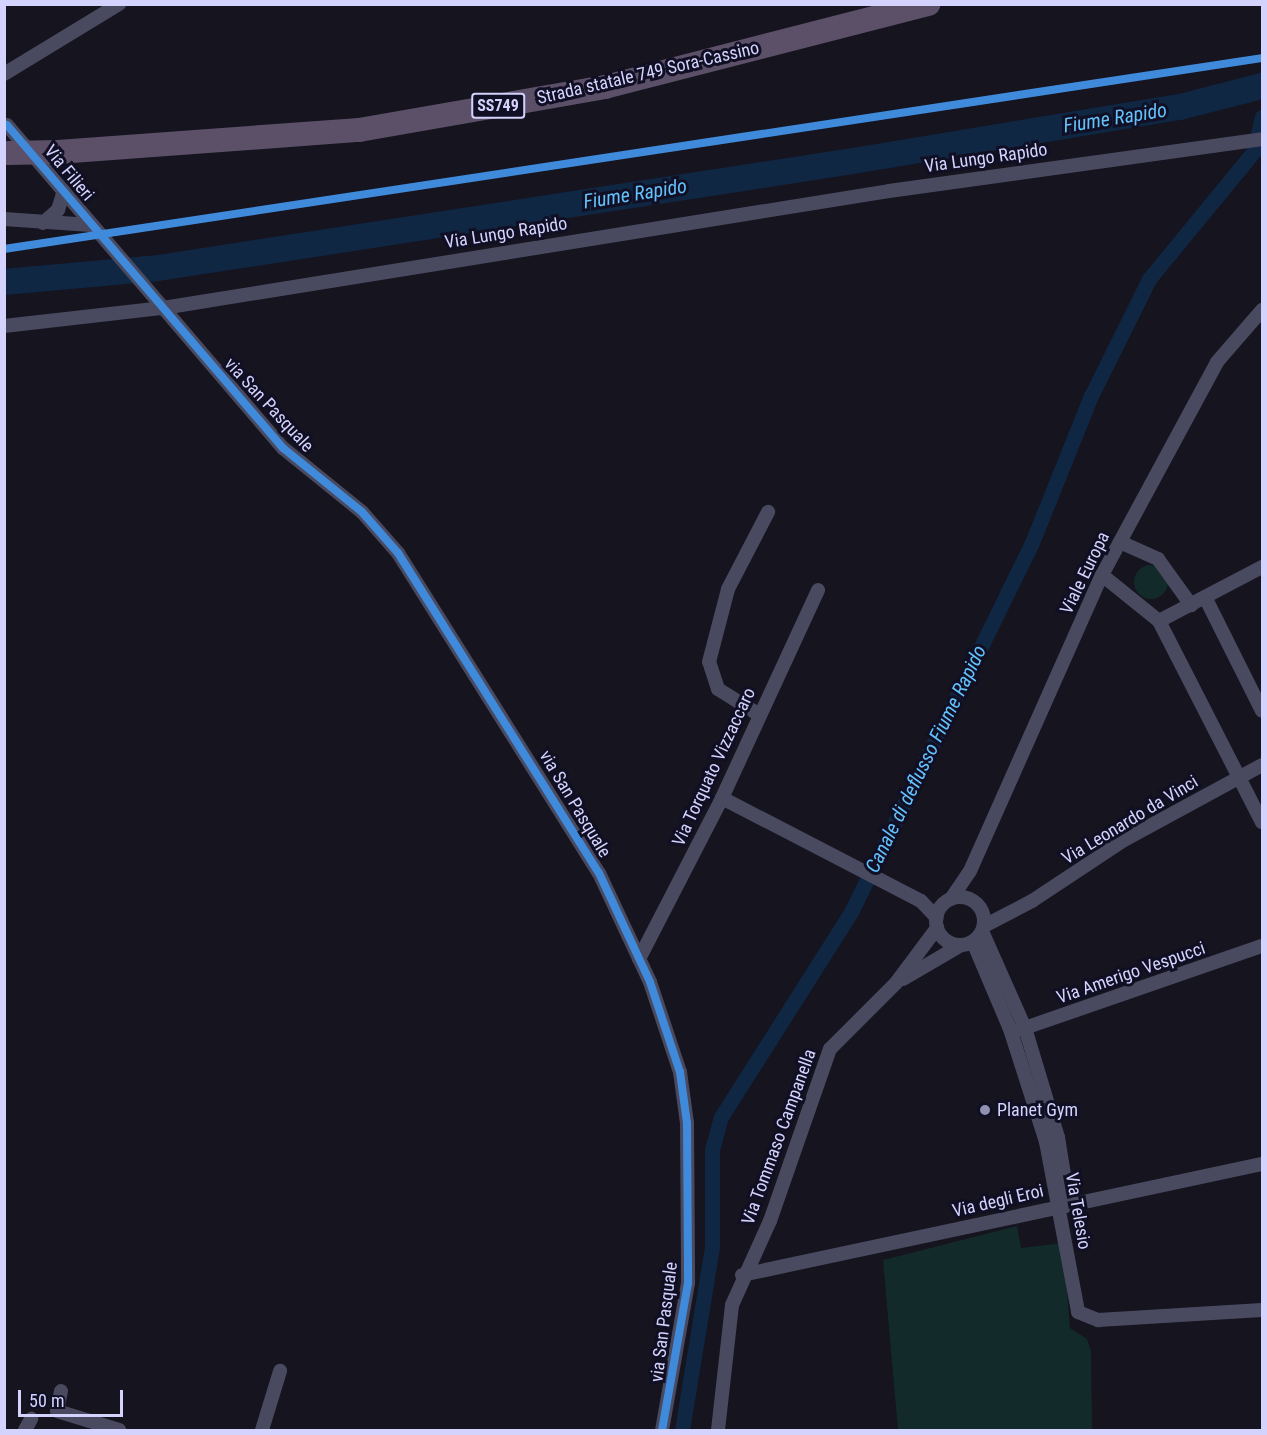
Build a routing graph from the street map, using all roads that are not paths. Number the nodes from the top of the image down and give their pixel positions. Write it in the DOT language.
graph roads {
  1 [pos="119,4"];
  2 [pos="929,4"];
  3 [pos="4,74"];
  4 [pos="5,123"];
  5 [pos="1263,139"];
  6 [pos="7,153"];
  7 [pos="64,190"];
  8 [pos="4,219"];
  9 [pos="43,223"];
  10 [pos="91,225"];
  11 [pos="159,304"];
  12 [pos="1263,310"];
  13 [pos="4,326"];
  14 [pos="768,512"];
  15 [pos="1120,542"];
  16 [pos="1263,567"];
  17 [pos="1102,575"];
  18 [pos="818,590"];
  19 [pos="1205,597"];
  20 [pos="1191,605"];
  21 [pos="1159,621"];
  22 [pos="1263,711"];
  23 [pos="758,714"];
  24 [pos="1263,765"];
  25 [pos="1242,776"];
  26 [pos="722,798"];
  27 [pos="1263,822"];
  28 [pos="970,871"];
  29 [pos="921,901"];
  30 [pos="947,901"];
  31 [pos="973,901"];
  32 [pos="1018,909"];
  33 [pos="937,923"];
  34 [pos="983,928"];
  35 [pos="967,944"];
  36 [pos="1263,946"];
  37 [pos="639,959"];
  38 [pos="896,983"];
  39 [pos="1025,1028"];
  40 [pos="1011,1033"];
  41 [pos="1263,1164"];
  42 [pos="1065,1205"];
  43 [pos="742,1275"];
  44 [pos="1263,1310"];
  45 [pos="280,1371"];
  46 [pos="61,1391"];
  47 [pos="119,1431"];
  48 [pos="262,1431"];
  49 [pos="662,1431"];
  50 [pos="718,1431"];
  1 -- 3 [label="street"];
  2 -- 6 [label="highway, Strada statale 749 Sora-Cassino / SS749, bridge"];
  4 -- 7 [label="street, Via Filieri"];
  5 -- 11 [label="street, Via Lungo Rapido"];
  7 -- 9 [label="street"];
  7 -- 10 [label="street, Via Filieri"];
  8 -- 9 [label="street"];
  9 -- 10 [label="street"];
  10 -- 11 [label="street, Via Filieri"];
  11 -- 13 [label="street, Via Lungo Rapido"];
  11 -- 37 [label="street, via San Pasquale"];
  12 -- 15 [label="street, Viale Europa"];
  14 -- 23 [label="street"];
  15 -- 17 [label="street, Viale Europa"];
  15 -- 20 [label="street"];
  16 -- 19 [label="street"];
  17 -- 21 [label="street"];
  17 -- 28 [label="street, Viale Europa"];
  18 -- 23 [label="street, Via Torquato Vizzaccaro"];
  19 -- 20 [label="street"];
  19 -- 22 [label="street"];
  20 -- 21 [label="street"];
  21 -- 25 [label="street"];
  23 -- 26 [label="street, Via Torquato Vizzaccaro"];
  24 -- 25 [label="street, Via Leonardo da Vinci"];
  25 -- 27 [label="street"];
  25 -- 32 [label="street, Via Leonardo da Vinci"];
  26 -- 29 [label="street"];
  26 -- 37 [label="street, Via Torquato Vizzaccaro"];
  28 -- 30 [label="street, Viale Europa"];
  28 -- 31 [label="street, Viale Europa"];
  29 -- 30 [label="street"];
  29 -- 33 [label="street"];
  30 -- 31 [label="street"];
  30 -- 33 [label="street"];
  31 -- 32 [label="street"];
  31 -- 34 [label="street"];
  32 -- 34 [label="street, Via Leonardo da Vinci"];
  33 -- 35 [label="street"];
  33 -- 38 [label="street, Via Tommaso Campanella"];
  34 -- 35 [label="street"];
  34 -- 39 [label="street, Via Telesio"];
  35 -- 38 [label="street, Via Tommaso Campanella"];
  35 -- 40 [label="street, Via Telesio"];
  36 -- 39 [label="street, Via Amerigo Vespucci"];
  37 -- 49 [label="street, via San Pasquale"];
  38 -- 43 [label="street, Via Tommaso Campanella"];
  39 -- 40 [label="street, Via Amerigo Vespucci"];
  39 -- 42 [label="street, Via Telesio"];
  40 -- 42 [label="street, Via Telesio"];
  41 -- 42 [label="street, Via degli Eroi"];
  42 -- 43 [label="street, Via degli Eroi"];
  42 -- 44 [label="street, Via Telesio"];
  43 -- 50 [label="street, Via Tommaso Campanella"];
  45 -- 48 [label="street"];
  46 -- 47 [label="street"];
}
